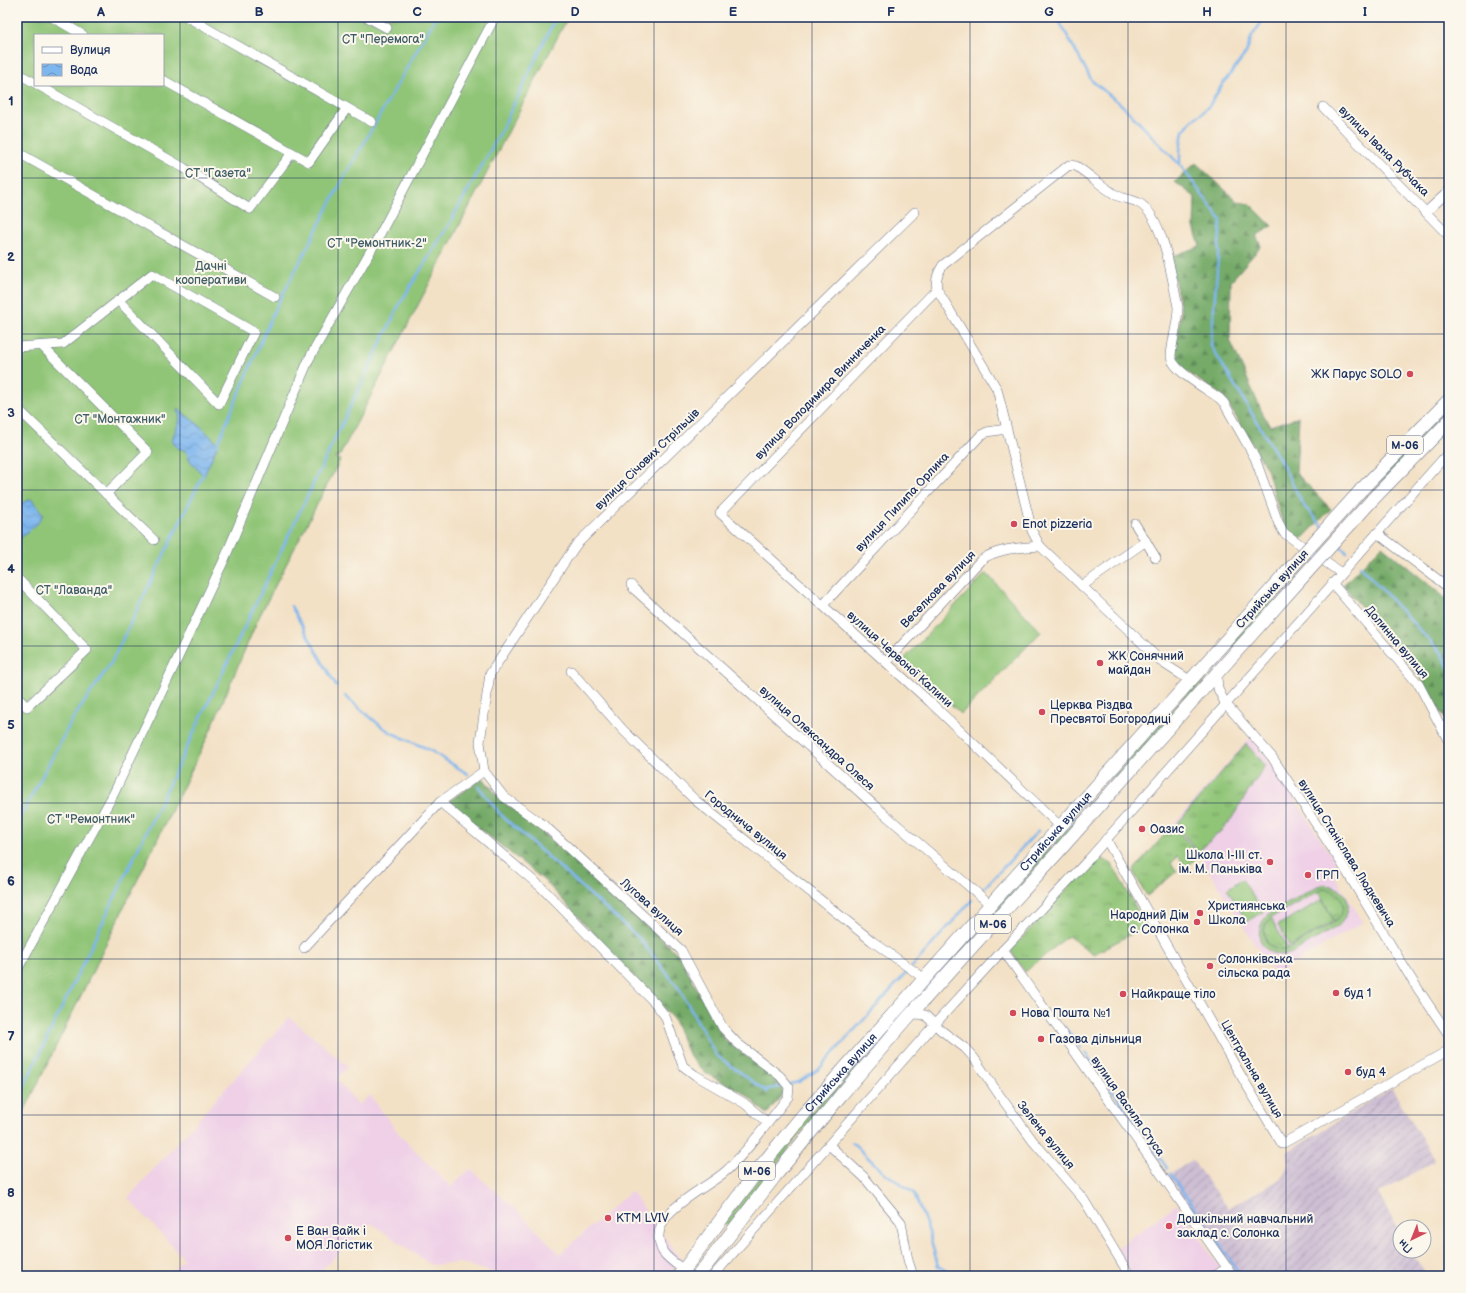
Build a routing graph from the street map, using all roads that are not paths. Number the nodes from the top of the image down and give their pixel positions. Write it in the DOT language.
graph roads {
  1 [pos="52,17"];
  2 [pos="187,17"];
  3 [pos="367,17"];
  4 [pos="496,17"];
  5 [pos="387,28"];
  6 [pos="81,34"];
  7 [pos="17,73"];
  8 [pos="164,81"];
  9 [pos="34,82"];
  10 [pos="40,86"];
  11 [pos="1323,107"];
  12 [pos="347,108"];
  13 [pos="372,122"];
  14 [pos="17,152"];
  15 [pos="292,153"];
  16 [pos="1449,191"];
  17 [pos="915,212"];
  18 [pos="1426,212"];
  19 [pos="1449,236"];
  20 [pos="937,289"];
  21 [pos="276,297"];
  22 [pos="118,300"];
  23 [pos="42,346"];
  24 [pos="17,347"];
  25 [pos="1449,400"];
  26 [pos="17,408"];
  27 [pos="1449,421"];
  28 [pos="1006,429"];
  29 [pos="1449,452"];
  30 [pos="106,494"];
  31 [pos="720,513"];
  32 [pos="1134,524"];
  33 [pos="1376,534"];
  34 [pos="154,540"];
  35 [pos="1146,542"];
  36 [pos="1040,546"];
  37 [pos="1156,558"];
  38 [pos="1341,572"];
  39 [pos="17,578"];
  40 [pos="1332,583"];
  41 [pos="631,585"];
  42 [pos="1082,586"];
  43 [pos="1449,588"];
  44 [pos="823,605"];
  45 [pos="886,662"];
  46 [pos="1219,670"];
  47 [pos="571,671"];
  48 [pos="1190,681"];
  49 [pos="1218,689"];
  50 [pos="1198,693"];
  51 [pos="17,697"];
  52 [pos="1226,703"];
  53 [pos="1449,742"];
  54 [pos="484,771"];
  55 [pos="440,802"];
  56 [pos="1061,827"];
  57 [pos="1106,839"];
  58 [pos="990,905"];
  59 [pos="304,948"];
  60 [pos="1003,950"];
  61 [pos="17,970"];
  62 [pos="915,973"];
  63 [pos="928,995"];
  64 [pos="910,1015"];
  65 [pos="933,1022"];
  66 [pos="1449,1035"];
  67 [pos="1449,1050"];
  68 [pos="767,1122"];
  69 [pos="829,1145"];
  70 [pos="1228,1268"];
  71 [pos="681,1273"];
  72 [pos="698,1276"];
  73 [pos="713,1276"];
  74 [pos="913,1276"];
  75 [pos="1130,1276"];
  76 [pos="1213,1276"];
  77 [pos="1233,1276"];
  1 -- 6 [label="street"];
  2 -- 12 [label="street"];
  3 -- 5 [label="street"];
  4 -- 61 [label="street"];
  7 -- 9 [label="street"];
  8 -- 15 [label="street"];
  10 -- 15 [label="street"];
  11 -- 18 [label="street, вулиця Івана Рубчака"];
  12 -- 13 [label="street"];
  12 -- 15 [label="street"];
  14 -- 21 [label="street"];
  16 -- 18 [label="street, вулиця Івана Рубчака"];
  17 -- 54 [label="street, вулиця Січових Стрільців"];
  18 -- 19 [label="street, вулиця Івана Рубчака"];
  20 -- 28 [label="street"];
  20 -- 31 [label="street, вулиця Володимира Винниченка"];
  20 -- 38 [label="street"];
  22 -- 22 [label="street"];
  22 -- 23 [label="street"];
  23 -- 24 [label="street"];
  23 -- 30 [label="street"];
  25 -- 48 [label="highway, Стрийська вулиця / М-06, bridge"];
  26 -- 30 [label="street"];
  27 -- 46 [label="highway, Стрийська вулиця / М-06, bridge"];
  28 -- 36 [label="street"];
  28 -- 44 [label="street, вулиця Пилипа Орлика"];
  29 -- 33 [label="street"];
  30 -- 34 [label="street"];
  31 -- 44 [label="street, вулиця Червоної Калини"];
  32 -- 35 [label="street"];
  33 -- 38 [label="street"];
  33 -- 43 [label="street"];
  35 -- 37 [label="street"];
  35 -- 42 [label="street"];
  36 -- 42 [label="street"];
  36 -- 45 [label="street, Веселкова вулиця"];
  38 -- 40 [label="street"];
  39 -- 51 [label="street"];
  40 -- 52 [label="street"];
  40 -- 53 [label="street, Долинна вулиця"];
  41 -- 58 [label="street, вулиця Олександра Олеся"];
  42 -- 48 [label="street"];
  44 -- 45 [label="street, вулиця Червоної Калини"];
  45 -- 56 [label="street, вулиця Червоної Калини"];
  46 -- 49 [label="street"];
  46 -- 50 [label="highway, Стрийська вулиця / М-06"];
  47 -- 62 [label="street, Городнича вулиця"];
  48 -- 56 [label="highway, Стрийська вулиця / М-06"];
  49 -- 50 [label="street"];
  49 -- 52 [label="street, вулиця Станіслава Людкевича"];
  50 -- 63 [label="highway, Стрийська вулиця / М-06"];
  52 -- 57 [label="street"];
  52 -- 66 [label="street, вулиця Станіслава Людкевича"];
  54 -- 55 [label="street"];
  54 -- 68 [label="street, Лугова вулиця"];
  55 -- 59 [label="street"];
  55 -- 68 [label="street"];
  56 -- 58 [label="highway, Стрийська вулиця / М-06"];
  57 -- 60 [label="street"];
  57 -- 67 [label="street, Центральна вулиця"];
  58 -- 62 [label="highway, Стрийська вулиця / М-06"];
  60 -- 65 [label="street"];
  60 -- 70 [label="street, вулиця Василя Стуса"];
  62 -- 71 [label="highway, Стрийська вулиця / М-06"];
  63 -- 64 [label="highway, Стрийська вулиця / М-06"];
  63 -- 65 [label="street"];
  64 -- 65 [label="street, Зелена вулиця"];
  64 -- 72 [label="highway, Стрийська вулиця / М-06"];
  65 -- 69 [label="street"];
  65 -- 75 [label="street, Зелена вулиця"];
  68 -- 71 [label="street, Лугова вулиця"];
  69 -- 73 [label="street"];
  69 -- 74 [label="street"];
  70 -- 76 [label="street"];
  70 -- 77 [label="street, вулиця Василя Стуса"];
}
